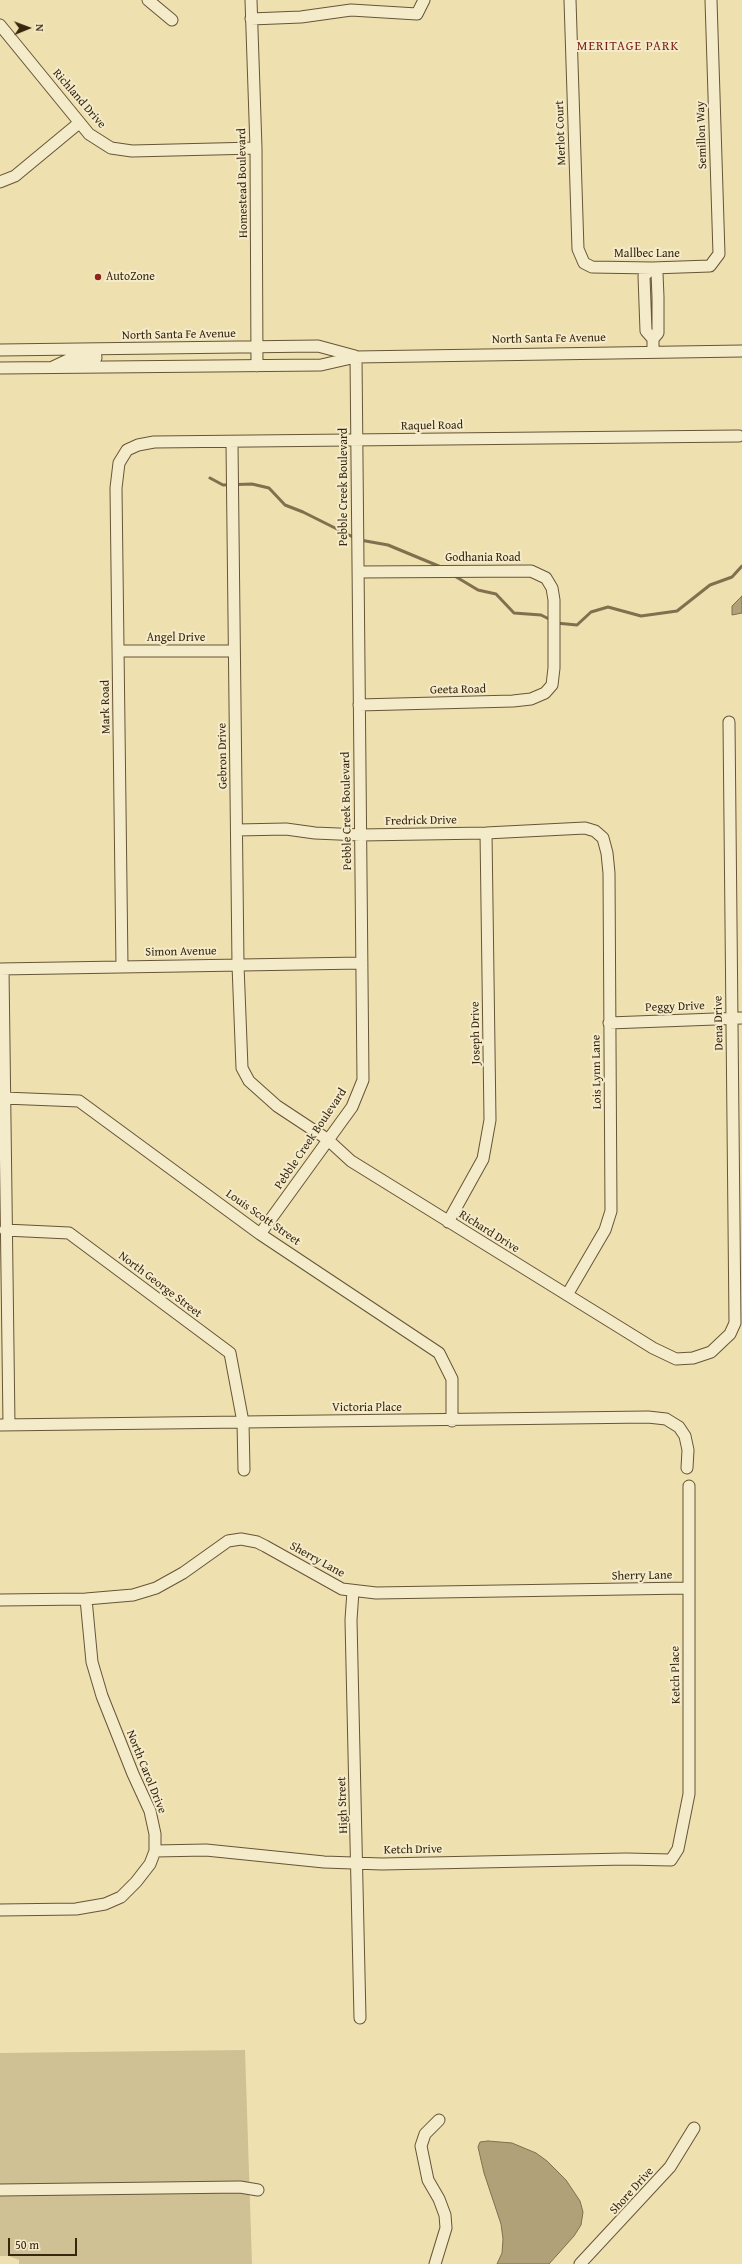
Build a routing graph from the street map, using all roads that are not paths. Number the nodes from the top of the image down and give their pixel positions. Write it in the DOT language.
graph roads {
  1 [pos="148,0"];
  2 [pos="251,0"];
  3 [pos="424,0"];
  4 [pos="570,0"];
  5 [pos="711,0"];
  6 [pos="251,19"];
  7 [pos="172,20"];
  8 [pos="0,25"];
  9 [pos="79,123"];
  10 [pos="256,148"];
  11 [pos="0,182"];
  12 [pos="584,264"];
  13 [pos="710,266"];
  14 [pos="652,268"];
  15 [pos="645,297"];
  16 [pos="658,297"];
  17 [pos="653,339"];
  18 [pos="257,346"];
  19 [pos="0,350"];
  20 [pos="15,350"];
  21 [pos="95,350"];
  22 [pos="653,351"];
  23 [pos="742,351"];
  24 [pos="0,354"];
  25 [pos="356,357"];
  26 [pos="257,366"];
  27 [pos="0,368"];
  28 [pos="49,369"];
  29 [pos="739,436"];
  30 [pos="356,440"];
  31 [pos="232,443"];
  32 [pos="127,450"];
  33 [pos="358,572"];
  34 [pos="118,651"];
  35 [pos="234,652"];
  36 [pos="552,685"];
  37 [pos="359,705"];
  38 [pos="729,722"];
  39 [pos="237,830"];
  40 [pos="486,833"];
  41 [pos="361,835"];
  42 [pos="603,838"];
  43 [pos="362,963"];
  44 [pos="238,965"];
  45 [pos="122,966"];
  46 [pos="2,969"];
  47 [pos="737,1018"];
  48 [pos="609,1023"];
  49 [pos="242,1068"];
  50 [pos="4,1098"];
  51 [pos="327,1139"];
  52 [pos="448,1222"];
  53 [pos="6,1230"];
  54 [pos="260,1234"];
  55 [pos="567,1295"];
  56 [pos="735,1323"];
  57 [pos="452,1421"];
  58 [pos="243,1422"];
  59 [pos="4,1425"];
  60 [pos="687,1468"];
  61 [pos="244,1470"];
  62 [pos="689,1486"];
  63 [pos="688,1588"];
  64 [pos="353,1591"];
  65 [pos="86,1598"];
  66 [pos="0,1600"];
  67 [pos="155,1851"];
  68 [pos="671,1860"];
  69 [pos="358,1862"];
  70 [pos="0,1910"];
  71 [pos="360,2018"];
  72 [pos="439,2120"];
  73 [pos="694,2128"];
  74 [pos="0,2190"];
  75 [pos="258,2190"];
  76 [pos="435,2264"];
  77 [pos="580,2264"];
  1 -- 7 [label="street"];
  2 -- 6 [label="street, Homestead Boulevard"];
  3 -- 6 [label="street"];
  4 -- 12 [label="street, Merlot Court"];
  5 -- 13 [label="street, Semillon Way"];
  6 -- 10 [label="street, Homestead Boulevard"];
  8 -- 9 [label="street, Richland Drive"];
  9 -- 10 [label="street, Richland Drive"];
  9 -- 11 [label="street"];
  10 -- 18 [label="street, Homestead Boulevard"];
  12 -- 14 [label="street, Mallbec Lane"];
  13 -- 14 [label="street, Mallbec Lane"];
  14 -- 15 [label="street"];
  14 -- 16 [label="street"];
  15 -- 16 [label="street"];
  15 -- 17 [label="street"];
  16 -- 17 [label="street"];
  17 -- 22 [label="street"];
  18 -- 21 [label="street, North Santa Fe Avenue"];
  18 -- 25 [label="street, North Santa Fe Avenue"];
  18 -- 26 [label="street, Homestead Boulevard"];
  19 -- 20 [label="street, North Santa Fe Avenue"];
  20 -- 21 [label="street, North Santa Fe Avenue"];
  20 -- 24 [label="street"];
  21 -- 28 [label="street"];
  22 -- 23 [label="street, North Santa Fe Avenue"];
  22 -- 25 [label="street, North Santa Fe Avenue"];
  25 -- 26 [label="street, North Santa Fe Avenue"];
  25 -- 30 [label="street, Pebble Creek Boulevard"];
  26 -- 28 [label="street, North Santa Fe Avenue"];
  27 -- 28 [label="street, North Santa Fe Avenue"];
  29 -- 30 [label="street, Raquel Road"];
  30 -- 31 [label="street, Raquel Road"];
  30 -- 33 [label="street, Pebble Creek Boulevard"];
  31 -- 32 [label="street, Raquel Road"];
  31 -- 35 [label="street, Gebron Drive"];
  32 -- 34 [label="street, Mark Road"];
  33 -- 36 [label="street, Godhania Road"];
  33 -- 37 [label="street, Pebble Creek Boulevard"];
  34 -- 35 [label="street, Angel Drive"];
  34 -- 45 [label="street, Mark Road"];
  35 -- 39 [label="street, Gebron Drive"];
  36 -- 37 [label="street, Geeta Road"];
  37 -- 41 [label="street, Pebble Creek Boulevard"];
  38 -- 47 [label="street, Dena Drive"];
  39 -- 41 [label="street, Fredrick Drive"];
  39 -- 44 [label="street, Gebron Drive"];
  40 -- 41 [label="street, Fredrick Drive"];
  40 -- 42 [label="street, Fredrick Drive"];
  40 -- 52 [label="street, Joseph Drive"];
  41 -- 43 [label="street, Pebble Creek Boulevard"];
  42 -- 48 [label="street, Lois Lynn Lane"];
  43 -- 44 [label="street, Simon Avenue"];
  43 -- 51 [label="street, Pebble Creek Boulevard"];
  44 -- 45 [label="street, Simon Avenue"];
  44 -- 49 [label="street, Gebron Drive"];
  45 -- 46 [label="street, Simon Avenue"];
  46 -- 50 [label="street"];
  47 -- 48 [label="street, Peggy Drive"];
  47 -- 56 [label="street, Dena Drive"];
  48 -- 55 [label="street, Lois Lynn Lane"];
  49 -- 51 [label="street, Richard Drive"];
  50 -- 53 [label="street"];
  50 -- 54 [label="street, Louis Scott Street"];
  51 -- 52 [label="street, Richard Drive"];
  51 -- 54 [label="street, Pebble Creek Boulevard"];
  52 -- 55 [label="street, Richard Drive"];
  53 -- 58 [label="street, North George Street"];
  53 -- 59 [label="street"];
  54 -- 57 [label="street, Louis Scott Street"];
  55 -- 56 [label="street, Richard Drive"];
  57 -- 58 [label="street, Victoria Place"];
  57 -- 60 [label="street, Victoria Place"];
  58 -- 59 [label="street, Victoria Place"];
  58 -- 61 [label="street, North George Street"];
  62 -- 63 [label="street, Ketch Place"];
  63 -- 64 [label="street, Sherry Lane"];
  63 -- 68 [label="street, Ketch Place"];
  64 -- 65 [label="street, Sherry Lane"];
  64 -- 69 [label="street, High Street"];
  65 -- 66 [label="street, Sherry Lane"];
  65 -- 67 [label="street, North Carol Drive"];
  67 -- 69 [label="street, Ketch Drive"];
  67 -- 70 [label="street, North Carol Drive"];
  68 -- 69 [label="street, Ketch Drive"];
  69 -- 71 [label="street, High Street"];
  72 -- 76 [label="street"];
  73 -- 77 [label="street, Shore Drive"];
  74 -- 75 [label="street"];
}
